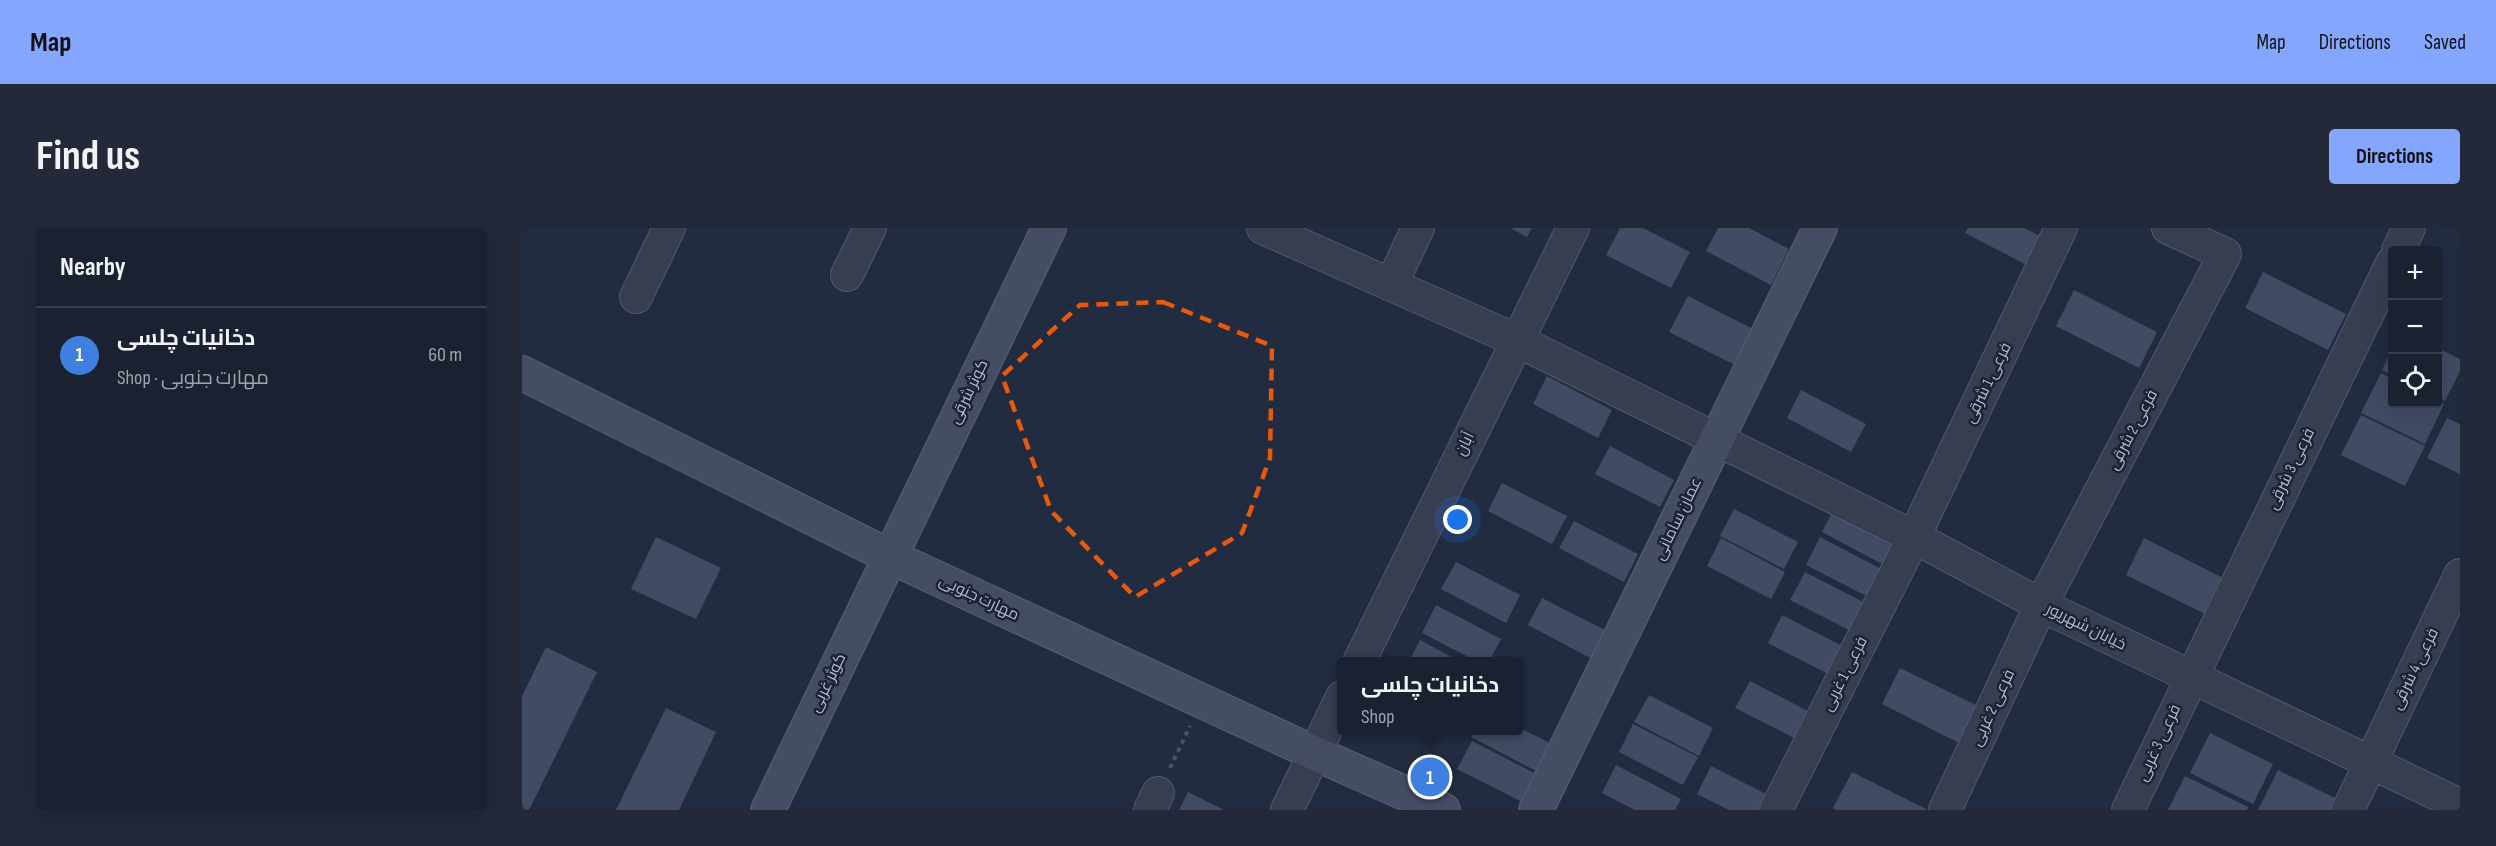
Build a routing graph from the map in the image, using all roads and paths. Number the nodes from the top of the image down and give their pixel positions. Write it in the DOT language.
graph roads {
  1 [pos="669,228"];
  2 [pos="870,228"];
  3 [pos="1049,228"];
  4 [pos="1263,228"];
  5 [pos="1418,228"];
  6 [pos="1573,228"];
  7 [pos="1820,228"];
  8 [pos="2061,228"];
  9 [pos="2168,228"];
  10 [pos="2409,228"];
  11 [pos="2400,246"];
  12 [pos="2388,270"];
  13 [pos="847,275"];
  14 [pos="1391,285"];
  15 [pos="636,297"];
  16 [pos="1516,340"];
  17 [pos="522,373"];
  18 [pos="1717,440"];
  19 [pos="1914,537"];
  20 [pos="889,556"];
  21 [pos="2460,575"];
  22 [pos="2041,605"];
  23 [pos="1361,657"];
  24 [pos="2190,676"];
  25 [pos="1203,702"];
  26 [pos="1337,704"];
  27 [pos="1314,753"];
  28 [pos="2370,762"];
  29 [pos="1154,801"];
  30 [pos="2460,806"];
  31 [pos="768,810"];
  32 [pos="1287,810"];
  33 [pos="1443,810"];
  34 [pos="1536,810"];
  35 [pos="1776,810"];
  36 [pos="1945,810"];
  37 [pos="2128,810"];
  38 [pos="2348,810"];
  1 -- 15 [label="street"];
  2 -- 13 [label="street"];
  3 -- 20 [label="street, کوثر شرقی"];
  4 -- 14 [label="street, خیابان شهریور"];
  5 -- 14 [label="street"];
  6 -- 16 [label="street, آبان"];
  7 -- 18 [label="street, عمان سامانی"];
  8 -- 19 [label="street, فرعی 1 شرقی"];
  9 -- 22 [label="street, فرعی 2 شرقی"];
  10 -- 11 [label="street"];
  12 -- 24 [label="street, فرعی 3 شرقی"];
  14 -- 16 [label="street, خیابان شهریور"];
  16 -- 18 [label="street, خیابان شهریور"];
  16 -- 23 [label="street, آبان"];
  17 -- 20 [label="street, مهارت جنوبی"];
  18 -- 19 [label="street, خیابان شهریور"];
  18 -- 34 [label="street, عمان سامانی"];
  19 -- 22 [label="street, خیابان شهریور"];
  19 -- 35 [label="street, فرعی 1 غربی"];
  20 -- 25 [label="street, مهارت جنوبی"];
  20 -- 31 [label="street, کوثر غربی"];
  21 -- 28 [label="street, فرعی 4 شرقی"];
  22 -- 24 [label="street, خیابان شهریور"];
  22 -- 36 [label="street, فرعی 2 غربی"];
  24 -- 28 [label="street, خیابان شهریور"];
  24 -- 37 [label="street, فرعی 3 غربی"];
  25 -- 27 [label="street, مهارت جنوبی"];
  25 -- 29 [label="path"];
  26 -- 27 [label="street"];
  27 -- 32 [label="street"];
  27 -- 33 [label="street, مهارت جنوبی"];
  28 -- 30 [label="street, خیابان شهریور"];
  28 -- 38 [label="street, فرعی 4 شرقی"];
}
